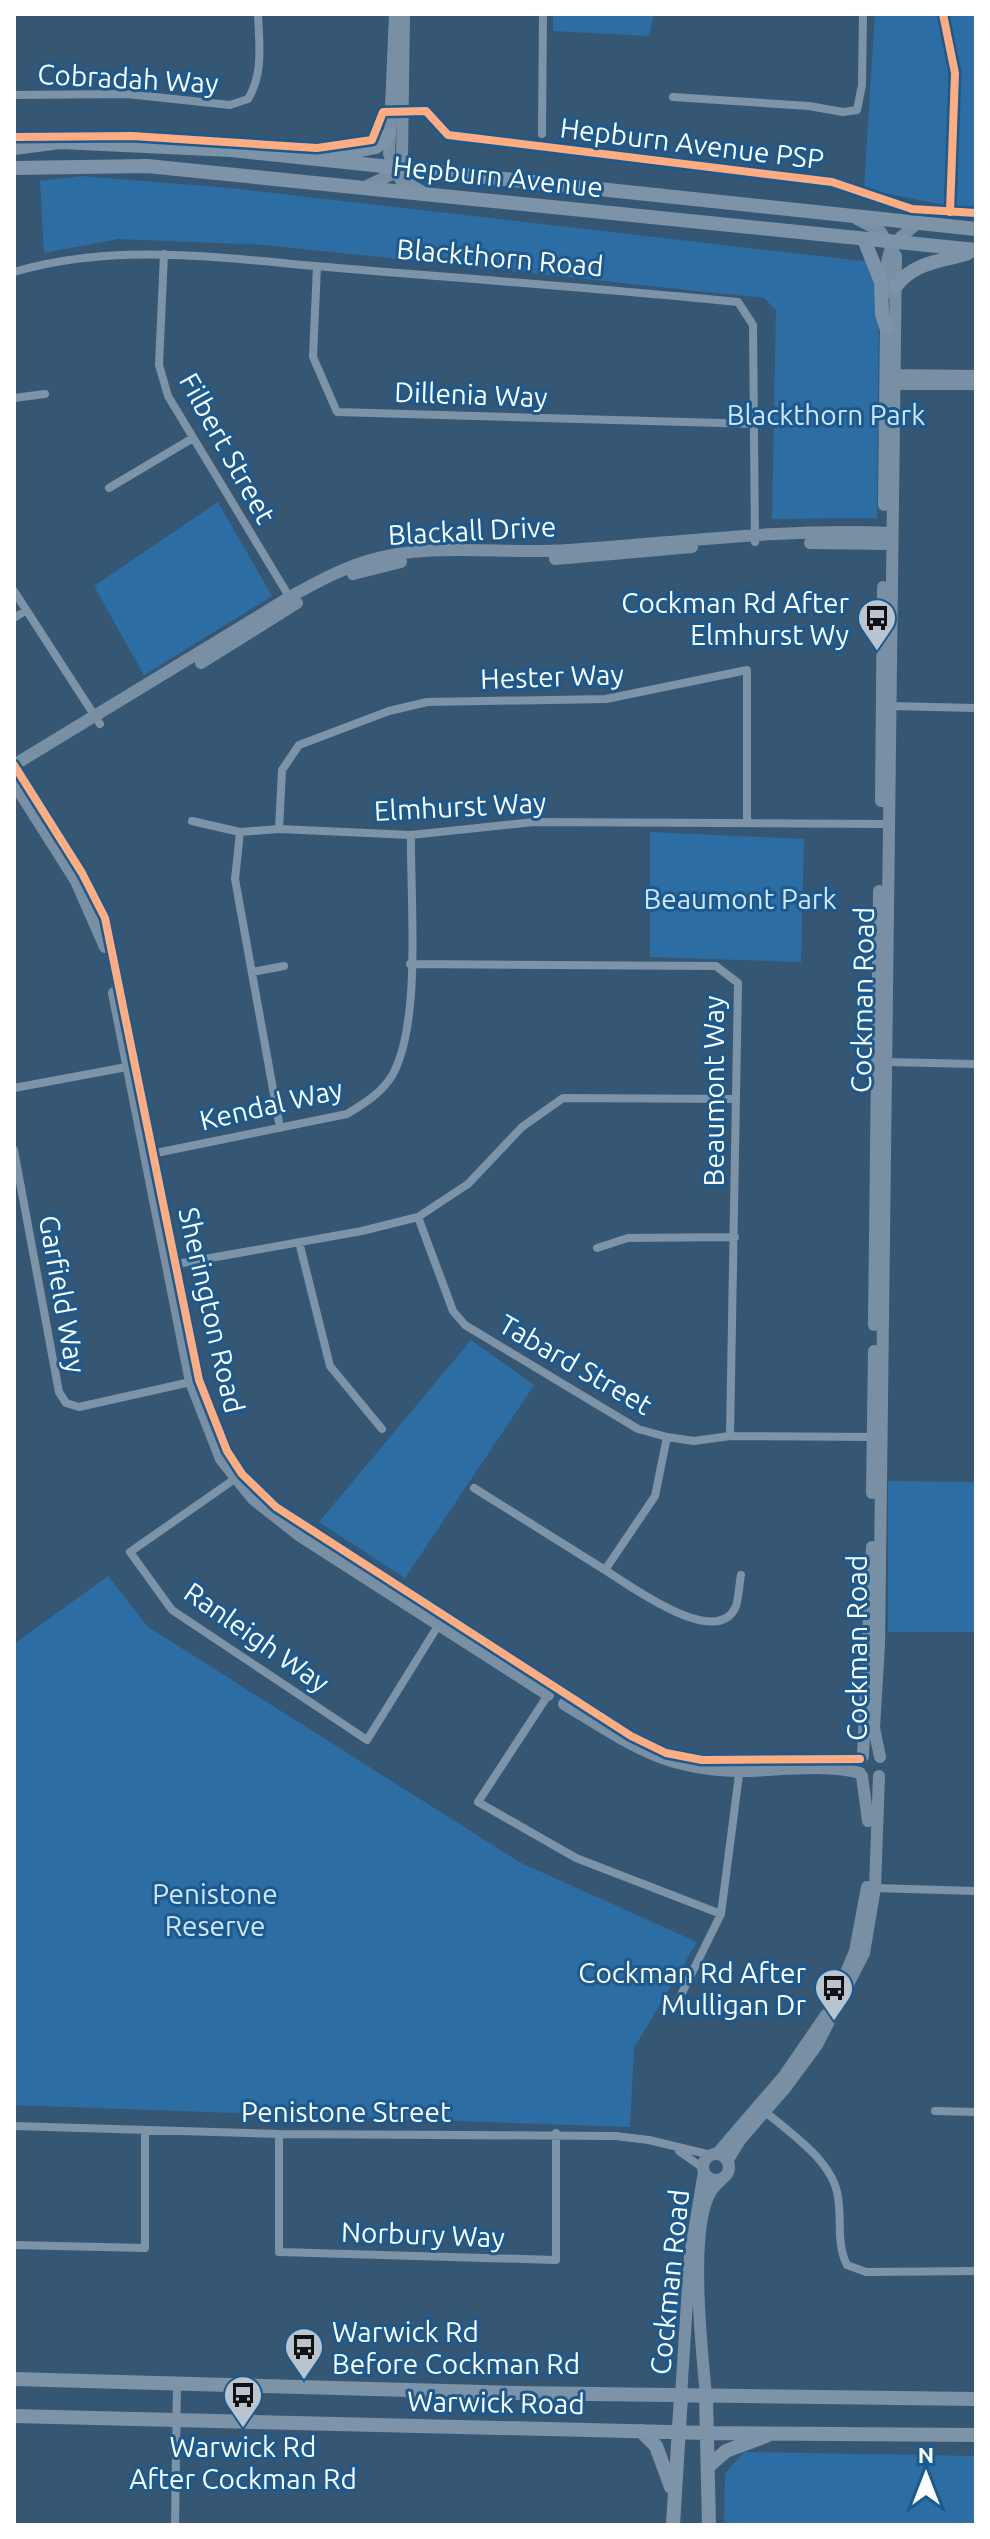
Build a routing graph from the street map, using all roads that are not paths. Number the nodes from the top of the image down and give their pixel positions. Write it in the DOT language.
graph roads {
  1 [pos="258,14"];
  2 [pos="395,14"];
  3 [pos="404,14"];
  4 [pos="543,14"];
  5 [pos="863,14"];
  6 [pos="14,95"];
  7 [pos="673,97"];
  8 [pos="389,134"];
  9 [pos="542,134"];
  10 [pos="14,148"];
  11 [pos="304,157"];
  12 [pos="14,168"];
  13 [pos="395,169"];
  14 [pos="365,187"];
  15 [pos="428,194"];
  16 [pos="857,219"];
  17 [pos="917,224"];
  18 [pos="976,229"];
  19 [pos="865,242"];
  20 [pos="892,244"];
  21 [pos="976,250"];
  22 [pos="164,254"];
  23 [pos="317,266"];
  24 [pos="14,272"];
  25 [pos="896,286"];
  26 [pos="886,327"];
  27 [pos="976,376"];
  28 [pos="890,380"];
  29 [pos="976,384"];
  30 [pos="45,394"];
  31 [pos="14,398"];
  32 [pos="756,424"];
  33 [pos="193,438"];
  34 [pos="109,488"];
  35 [pos="887,538"];
  36 [pos="755,539"];
  37 [pos="14,591"];
  38 [pos="292,601"];
  39 [pos="25,611"];
  40 [pos="14,618"];
  41 [pos="886,706"];
  42 [pos="976,708"];
  43 [pos="98,721"];
  44 [pos="15,772"];
  45 [pos="192,821"];
  46 [pos="747,823"];
  47 [pos="884,824"];
  48 [pos="279,829"];
  49 [pos="240,832"];
  50 [pos="411,835"];
  51 [pos="410,964"];
  52 [pos="284,966"];
  53 [pos="252,972"];
  54 [pos="880,1062"];
  55 [pos="976,1064"];
  56 [pos="133,1066"];
  57 [pos="14,1088"];
  58 [pos="734,1099"];
  59 [pos="280,1128"];
  60 [pos="14,1150"];
  61 [pos="151,1154"];
  62 [pos="418,1217"];
  63 [pos="735,1237"];
  64 [pos="299,1242"];
  65 [pos="597,1248"];
  66 [pos="171,1265"];
  67 [pos="195,1381"];
  68 [pos="382,1429"];
  69 [pos="730,1436"];
  70 [pos="667,1437"];
  71 [pos="876,1437"];
  72 [pos="238,1477"];
  73 [pos="474,1488"];
  74 [pos="605,1570"];
  75 [pos="741,1575"];
  76 [pos="442,1621"];
  77 [pos="551,1692"];
  78 [pos="862,1757"];
  79 [pos="880,1757"];
  80 [pos="740,1766"];
  81 [pos="861,1775"];
  82 [pos="879,1776"];
  83 [pos="871,1888"];
  84 [pos="976,1891"];
  85 [pos="721,1914"];
  86 [pos="677,2003"];
  87 [pos="762,2110"];
  88 [pos="935,2111"];
  89 [pos="976,2112"];
  90 [pos="14,2126"];
  91 [pos="145,2130"];
  92 [pos="556,2133"];
  93 [pos="279,2134"];
  94 [pos="676,2148"];
  95 [pos="718,2157"];
  96 [pos="704,2170"];
  97 [pos="724,2177"];
  98 [pos="14,2245"];
  99 [pos="976,2271"];
  100 [pos="14,2379"];
  101 [pos="177,2384"];
  102 [pos="681,2396"];
  103 [pos="706,2396"];
  104 [pos="976,2399"];
  105 [pos="14,2416"];
  106 [pos="177,2421"];
  107 [pos="641,2431"];
  108 [pos="677,2432"];
  109 [pos="708,2433"];
  110 [pos="773,2434"];
  111 [pos="976,2435"];
  112 [pos="710,2465"];
  113 [pos="673,2495"];
  114 [pos="175,2525"];
  115 [pos="673,2525"];
  116 [pos="709,2525"];
  1 -- 6 [label="street, Cobradah Way"];
  2 -- 8 [label="main road"];
  3 -- 13 [label="main road"];
  4 -- 9 [label="street"];
  5 -- 7 [label="street"];
  8 -- 11 [label="main road"];
  8 -- 13 [label="main road"];
  10 -- 11 [label="main road, Hepburn Avenue"];
  11 -- 13 [label="main road, Hepburn Avenue"];
  12 -- 14 [label="main road, Hepburn Avenue"];
  13 -- 14 [label="main road"];
  13 -- 15 [label="main road"];
  13 -- 16 [label="main road, Hepburn Avenue"];
  14 -- 15 [label="main road, Hepburn Avenue"];
  15 -- 19 [label="main road, Hepburn Avenue"];
  16 -- 17 [label="main road, Hepburn Avenue"];
  16 -- 20 [label="main road"];
  17 -- 18 [label="main road, Hepburn Avenue"];
  17 -- 20 [label="main road"];
  19 -- 20 [label="main road, Hepburn Avenue"];
  19 -- 26 [label="main road"];
  20 -- 21 [label="main road, Hepburn Avenue"];
  20 -- 25 [label="main road, Cockman Road"];
  20 -- 26 [label="main road, Cockman Road"];
  21 -- 25 [label="main road"];
  22 -- 23 [label="street, Blackthorn Road"];
  22 -- 24 [label="street, Blackthorn Road"];
  22 -- 33 [label="street, Filbert Street"];
  23 -- 32 [label="street, Blackthorn Road"];
  23 -- 32 [label="street, Dillenia Way"];
  25 -- 28 [label="main road, Cockman Road"];
  26 -- 28 [label="main road, Cockman Road"];
  27 -- 28 [label="main road"];
  28 -- 29 [label="main road"];
  28 -- 35 [label="main road, Cockman Road"];
  30 -- 31 [label="street"];
  32 -- 36 [label="street, Blackthorn Road"];
  33 -- 34 [label="street"];
  33 -- 38 [label="street, Filbert Street"];
  35 -- 36 [label="main road, Blackall Drive"];
  35 -- 41 [label="main road, Cockman Road"];
  36 -- 38 [label="main road, Blackall Drive"];
  37 -- 39 [label="street"];
  38 -- 43 [label="main road, Blackall Drive"];
  39 -- 40 [label="street"];
  39 -- 43 [label="street"];
  41 -- 42 [label="street"];
  41 -- 47 [label="main road, Cockman Road"];
  43 -- 44 [label="main road, Blackall Drive"];
  44 -- 56 [label="main road, Sherington Road"];
  45 -- 49 [label="street"];
  46 -- 47 [label="street, Elmhurst Way"];
  46 -- 48 [label="street, Hester Way"];
  46 -- 50 [label="street, Elmhurst Way"];
  47 -- 54 [label="main road, Cockman Road"];
  48 -- 49 [label="street, Elmhurst Way"];
  48 -- 50 [label="street, Elmhurst Way"];
  49 -- 53 [label="street"];
  50 -- 51 [label="street, Kendal Way"];
  51 -- 58 [label="street, Beaumont Way"];
  51 -- 59 [label="street, Kendal Way"];
  52 -- 53 [label="street"];
  53 -- 59 [label="street"];
  54 -- 55 [label="street"];
  54 -- 71 [label="main road, Cockman Road"];
  56 -- 57 [label="street"];
  56 -- 61 [label="main road, Sherington Road"];
  58 -- 62 [label="street"];
  58 -- 63 [label="street, Beaumont Way"];
  59 -- 61 [label="street, Kendal Way"];
  60 -- 67 [label="street, Garfield Way"];
  61 -- 66 [label="main road, Sherington Road"];
  62 -- 64 [label="street"];
  62 -- 70 [label="street, Tabard Street"];
  63 -- 65 [label="street"];
  63 -- 69 [label="street, Beaumont Way"];
  64 -- 66 [label="street"];
  64 -- 68 [label="street"];
  66 -- 67 [label="main road, Sherington Road"];
  67 -- 72 [label="main road, Sherington Road"];
  69 -- 70 [label="street, Tabard Street"];
  69 -- 71 [label="street, Tabard Street"];
  70 -- 74 [label="street"];
  71 -- 78 [label="main road, Cockman Road"];
  71 -- 79 [label="main road, Cockman Road"];
  72 -- 76 [label="main road, Sherington Road"];
  72 -- 76 [label="street, Ranleigh Way"];
  73 -- 74 [label="street"];
  74 -- 75 [label="street"];
  76 -- 77 [label="main road, Sherington Road"];
  77 -- 80 [label="main road, Sherington Road"];
  77 -- 85 [label="street"];
  78 -- 79 [label="main road"];
  78 -- 80 [label="main road, Sherington Road"];
  78 -- 81 [label="main road"];
  79 -- 82 [label="main road"];
  80 -- 81 [label="main road, Sherington Road"];
  80 -- 85 [label="street"];
  81 -- 82 [label="main road"];
  81 -- 83 [label="main road, Cockman Road"];
  82 -- 83 [label="main road, Cockman Road"];
  83 -- 84 [label="street"];
  83 -- 87 [label="main road, Cockman Road"];
  85 -- 86 [label="street"];
  87 -- 95 [label="main road, Cockman Road"];
  87 -- 99 [label="street"];
  88 -- 89 [label="street"];
  90 -- 91 [label="street, Penistone Street"];
  91 -- 93 [label="street, Penistone Street"];
  91 -- 98 [label="street"];
  92 -- 93 [label="street, Penistone Street"];
  92 -- 93 [label="street, Norbury Way"];
  92 -- 94 [label="street, Penistone Street"];
  94 -- 95 [label="street, Penistone Street"];
  94 -- 96 [label="street, Penistone Street"];
  95 -- 96 [label="main road, Cockman Road"];
  95 -- 97 [label="main road, Cockman Road"];
  96 -- 97 [label="main road"];
  96 -- 102 [label="main road, Cockman Road"];
  97 -- 103 [label="main road, Cockman Road"];
  100 -- 101 [label="main road, Warwick Road"];
  101 -- 102 [label="main road, Warwick Road"];
  101 -- 106 [label="street"];
  102 -- 103 [label="main road, Warwick Road"];
  102 -- 108 [label="main road"];
  103 -- 104 [label="main road, Warwick Road"];
  103 -- 109 [label="main road"];
  105 -- 106 [label="main road, Warwick Road"];
  106 -- 107 [label="main road, Warwick Road"];
  106 -- 114 [label="street"];
  107 -- 108 [label="main road, Warwick Road"];
  107 -- 113 [label="main road"];
  108 -- 109 [label="main road, Warwick Road"];
  108 -- 113 [label="main road"];
  109 -- 110 [label="main road, Warwick Road"];
  109 -- 112 [label="main road"];
  110 -- 111 [label="main road, Warwick Road"];
  110 -- 112 [label="main road"];
  112 -- 116 [label="main road"];
  113 -- 115 [label="main road"];
}
